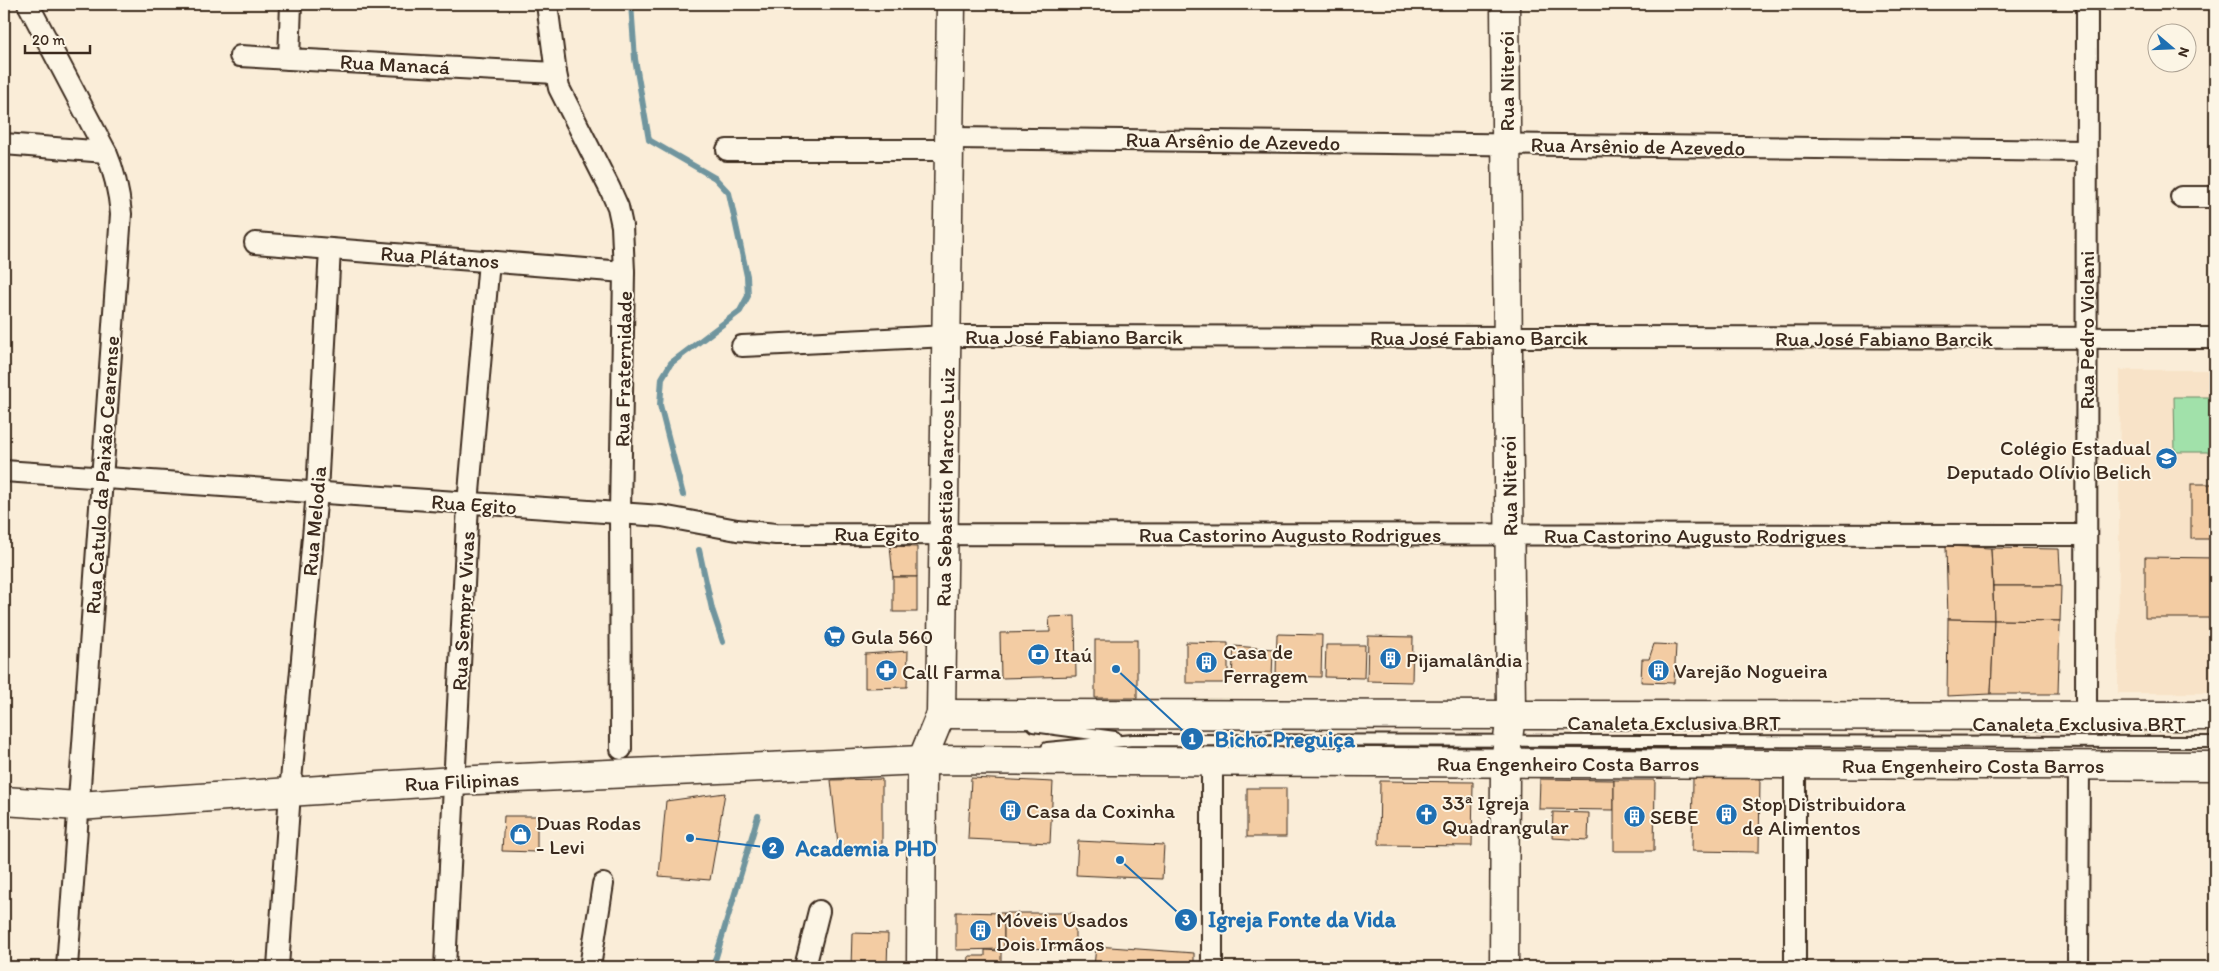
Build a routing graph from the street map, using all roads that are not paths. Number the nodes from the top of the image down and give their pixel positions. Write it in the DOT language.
graph roads {
  1 [pos="28,4"];
  2 [pos="292,4"];
  3 [pos="547,4"];
  4 [pos="951,4"];
  5 [pos="1506,4"];
  6 [pos="2087,4"];
  7 [pos="240,56"];
  8 [pos="289,59"];
  9 [pos="556,73"];
  10 [pos="4,144"];
  11 [pos="950,144"];
  12 [pos="1506,144"];
  13 [pos="727,150"];
  14 [pos="2086,151"];
  15 [pos="106,152"];
  16 [pos="2181,197"];
  17 [pos="2215,197"];
  18 [pos="255,243"];
  19 [pos="330,249"];
  20 [pos="489,261"];
  21 [pos="624,272"];
  22 [pos="948,336"];
  23 [pos="1507,337"];
  24 [pos="2086,338"];
  25 [pos="2215,338"];
  26 [pos="742,346"];
  27 [pos="4,471"];
  28 [pos="102,478"];
  29 [pos="317,492"];
  30 [pos="468,504"];
  31 [pos="620,513"];
  32 [pos="944,533"];
  33 [pos="1510,534"];
  34 [pos="2086,535"];
  35 [pos="941,714"];
  36 [pos="2086,716"];
  37 [pos="2215,716"];
  38 [pos="1508,739"];
  39 [pos="1134,740"];
  40 [pos="2215,742"];
  41 [pos="621,749"];
  42 [pos="922,760"];
  43 [pos="1212,761"];
  44 [pos="1795,764"];
  45 [pos="2079,765"];
  46 [pos="2215,766"];
  47 [pos="454,781"];
  48 [pos="290,792"];
  49 [pos="4,801"];
  50 [pos="78,806"];
  51 [pos="603,884"];
  52 [pos="819,911"];
  53 [pos="67,967"];
  54 [pos="278,967"];
  55 [pos="445,967"];
  56 [pos="590,967"];
  57 [pos="805,967"];
  58 [pos="921,967"];
  59 [pos="1212,967"];
  60 [pos="1504,967"];
  61 [pos="1795,967"];
  62 [pos="2078,967"];
  1 -- 15 [label="street, Rua Catulo da Paixão Cearense"];
  2 -- 8 [label="street"];
  3 -- 9 [label="street, Rua Fraternidade"];
  4 -- 11 [label="street, Rua Sebastião Marcos Luiz"];
  5 -- 12 [label="street, Rua Niterói"];
  6 -- 14 [label="street, Rua Pedro Violani"];
  7 -- 8 [label="street, Rua Manacá"];
  8 -- 9 [label="street, Rua Manacá"];
  9 -- 21 [label="street, Rua Fraternidade"];
  10 -- 15 [label="street"];
  11 -- 12 [label="street, Rua Arsênio de Azevedo"];
  11 -- 13 [label="street, Rua Arsênio de Azevedo"];
  11 -- 22 [label="street, Rua Sebastião Marcos Luiz"];
  12 -- 14 [label="street, Rua Arsênio de Azevedo"];
  12 -- 23 [label="street, Rua Niterói"];
  14 -- 24 [label="street, Rua Pedro Violani"];
  15 -- 28 [label="street, Rua Catulo da Paixão Cearense"];
  16 -- 17 [label="street"];
  18 -- 19 [label="street, Rua Plátanos"];
  19 -- 20 [label="street, Rua Plátanos"];
  19 -- 29 [label="street, Rua Melodia"];
  20 -- 21 [label="street, Rua Plátanos"];
  20 -- 30 [label="street, Rua Sempre Vivas"];
  21 -- 31 [label="street, Rua Fraternidade"];
  22 -- 23 [label="street, Rua José Fabiano Barcik"];
  22 -- 26 [label="street, Rua José Fabiano Barcik"];
  22 -- 32 [label="street, Rua Sebastião Marcos Luiz"];
  23 -- 24 [label="street, Rua José Fabiano Barcik"];
  23 -- 33 [label="street, Rua Niterói"];
  24 -- 25 [label="street, Rua José Fabiano Barcik"];
  24 -- 34 [label="street, Rua Pedro Violani"];
  27 -- 28 [label="street, Rua Egito"];
  28 -- 29 [label="street, Rua Egito"];
  28 -- 50 [label="street, Rua Catulo da Paixão Cearense"];
  29 -- 30 [label="street, Rua Egito"];
  29 -- 48 [label="street, Rua Melodia"];
  30 -- 31 [label="street, Rua Egito"];
  30 -- 47 [label="street, Rua Sempre Vivas"];
  31 -- 32 [label="street, Rua Egito"];
  31 -- 41 [label="street, Rua Fraternidade"];
  32 -- 33 [label="street, Rua Castorino Augusto Rodrigues"];
  32 -- 35 [label="street, Rua Sebastião Marcos Luiz"];
  33 -- 34 [label="street, Rua Castorino Augusto Rodrigues"];
  33 -- 38 [label="street, Rua Niterói"];
  34 -- 36 [label="street, Rua Pedro Violani"];
  35 -- 38 [label="street, Rua Engenheiro Costa Barros"];
  35 -- 39 [label="lane, Canaleta Exclusiva BRT"];
  35 -- 42 [label="street, Rua Sebastião Marcos Luiz"];
  36 -- 37 [label="street, Rua Engenheiro Costa Barros"];
  36 -- 38 [label="street, Rua Engenheiro Costa Barros"];
  38 -- 39 [label="lane, Canaleta Exclusiva BRT"];
  38 -- 40 [label="lane, Canaleta Exclusiva BRT"];
  38 -- 43 [label="street, Rua Engenheiro Costa Barros"];
  38 -- 44 [label="street, Rua Engenheiro Costa Barros"];
  38 -- 60 [label="street, Rua Niterói"];
  39 -- 42 [label="lane, Canaleta Exclusiva BRT"];
  42 -- 43 [label="street, Rua Engenheiro Costa Barros"];
  42 -- 47 [label="street, Rua Filipinas"];
  42 -- 58 [label="street, Rua Sebastião Marcos Luiz"];
  43 -- 59 [label="street"];
  44 -- 45 [label="street, Rua Engenheiro Costa Barros"];
  44 -- 61 [label="street"];
  45 -- 46 [label="street, Rua Engenheiro Costa Barros"];
  45 -- 62 [label="street"];
  47 -- 48 [label="street, Rua Filipinas"];
  47 -- 55 [label="street, Rua Sempre Vivas"];
  48 -- 50 [label="street, Rua Filipinas"];
  48 -- 54 [label="street, Rua Melodia"];
  49 -- 50 [label="street, Rua Filipinas"];
  50 -- 53 [label="street, Rua Catulo da Paixão Cearense"];
  51 -- 56 [label="street"];
  52 -- 57 [label="street"];
}
